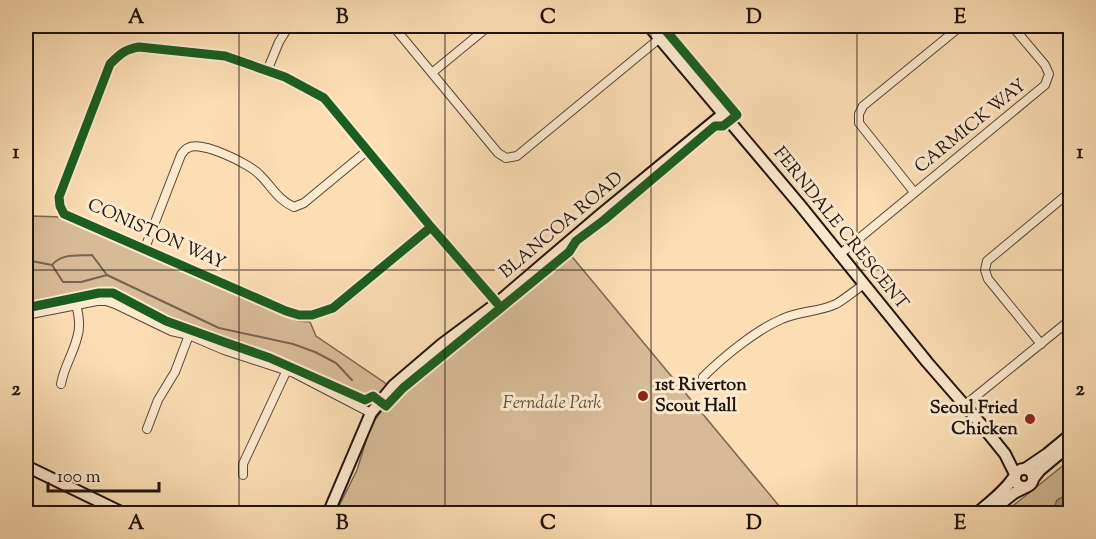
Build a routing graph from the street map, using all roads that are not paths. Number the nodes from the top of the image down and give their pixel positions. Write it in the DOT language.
graph roads {
  1 [pos="393,26"];
  2 [pos="489,26"];
  3 [pos="649,26"];
  4 [pos="962,26"];
  5 [pos="1012,26"];
  6 [pos="287,28"];
  7 [pos="660,38"];
  8 [pos="267,70"];
  9 [pos="433,72"];
  10 [pos="723,114"];
  11 [pos="368,150"];
  12 [pos="914,192"];
  13 [pos="1071,192"];
  14 [pos="431,227"];
  15 [pos="145,248"];
  16 [pos="839,255"];
  17 [pos="863,285"];
  18 [pos="497,303"];
  19 [pos="76,304"];
  20 [pos="26,315"];
  21 [pos="1071,320"];
  22 [pos="189,335"];
  23 [pos="1041,344"];
  24 [pos="286,372"];
  25 [pos="703,377"];
  26 [pos="61,384"];
  27 [pos="965,405"];
  28 [pos="371,413"];
  29 [pos="147,429"];
  30 [pos="1071,435"];
  31 [pos="1071,445"];
  32 [pos="26,466"];
  33 [pos="1020,472"];
  34 [pos="243,475"];
  35 [pos="1030,483"];
  36 [pos="104,509"];
  37 [pos="124,513"];
  38 [pos="328,513"];
  39 [pos="976,513"];
  40 [pos="988,513"];
  1 -- 9 [label="street"];
  2 -- 9 [label="street"];
  3 -- 7 [label="street, FERNDALE CRESCENT"];
  4 -- 12 [label="street, CARMICK WAY"];
  5 -- 12 [label="street, CARMICK WAY"];
  6 -- 8 [label="street"];
  7 -- 9 [label="street"];
  7 -- 10 [label="street, FERNDALE CRESCENT"];
  8 -- 11 [label="street, CONISTON WAY"];
  8 -- 15 [label="street, CONISTON WAY"];
  10 -- 16 [label="street, FERNDALE CRESCENT"];
  10 -- 18 [label="street, BLANCOA ROAD"];
  11 -- 14 [label="street, CONISTON WAY"];
  11 -- 15 [label="street"];
  12 -- 16 [label="street, CARMICK WAY"];
  13 -- 23 [label="street"];
  14 -- 15 [label="street, CONISTON WAY"];
  14 -- 18 [label="street, CONISTON WAY"];
  16 -- 17 [label="street, FERNDALE CRESCENT"];
  17 -- 25 [label="street"];
  17 -- 27 [label="street, FERNDALE CRESCENT"];
  18 -- 28 [label="street, BLANCOA ROAD"];
  19 -- 20 [label="street"];
  19 -- 22 [label="street"];
  19 -- 26 [label="street"];
  21 -- 23 [label="street"];
  22 -- 24 [label="street"];
  22 -- 29 [label="street"];
  23 -- 27 [label="street"];
  24 -- 28 [label="street"];
  24 -- 34 [label="street"];
  27 -- 33 [label="street, FERNDALE CRESCENT"];
  28 -- 38 [label="street, BLANCOA ROAD"];
  30 -- 33 [label="street"];
  31 -- 35 [label="street"];
  32 -- 36 [label="street"];
  33 -- 35 [label="street"];
  33 -- 35 [label="street"];
  33 -- 39 [label="street"];
  35 -- 40 [label="street"];
  36 -- 37 [label="street"];
}
